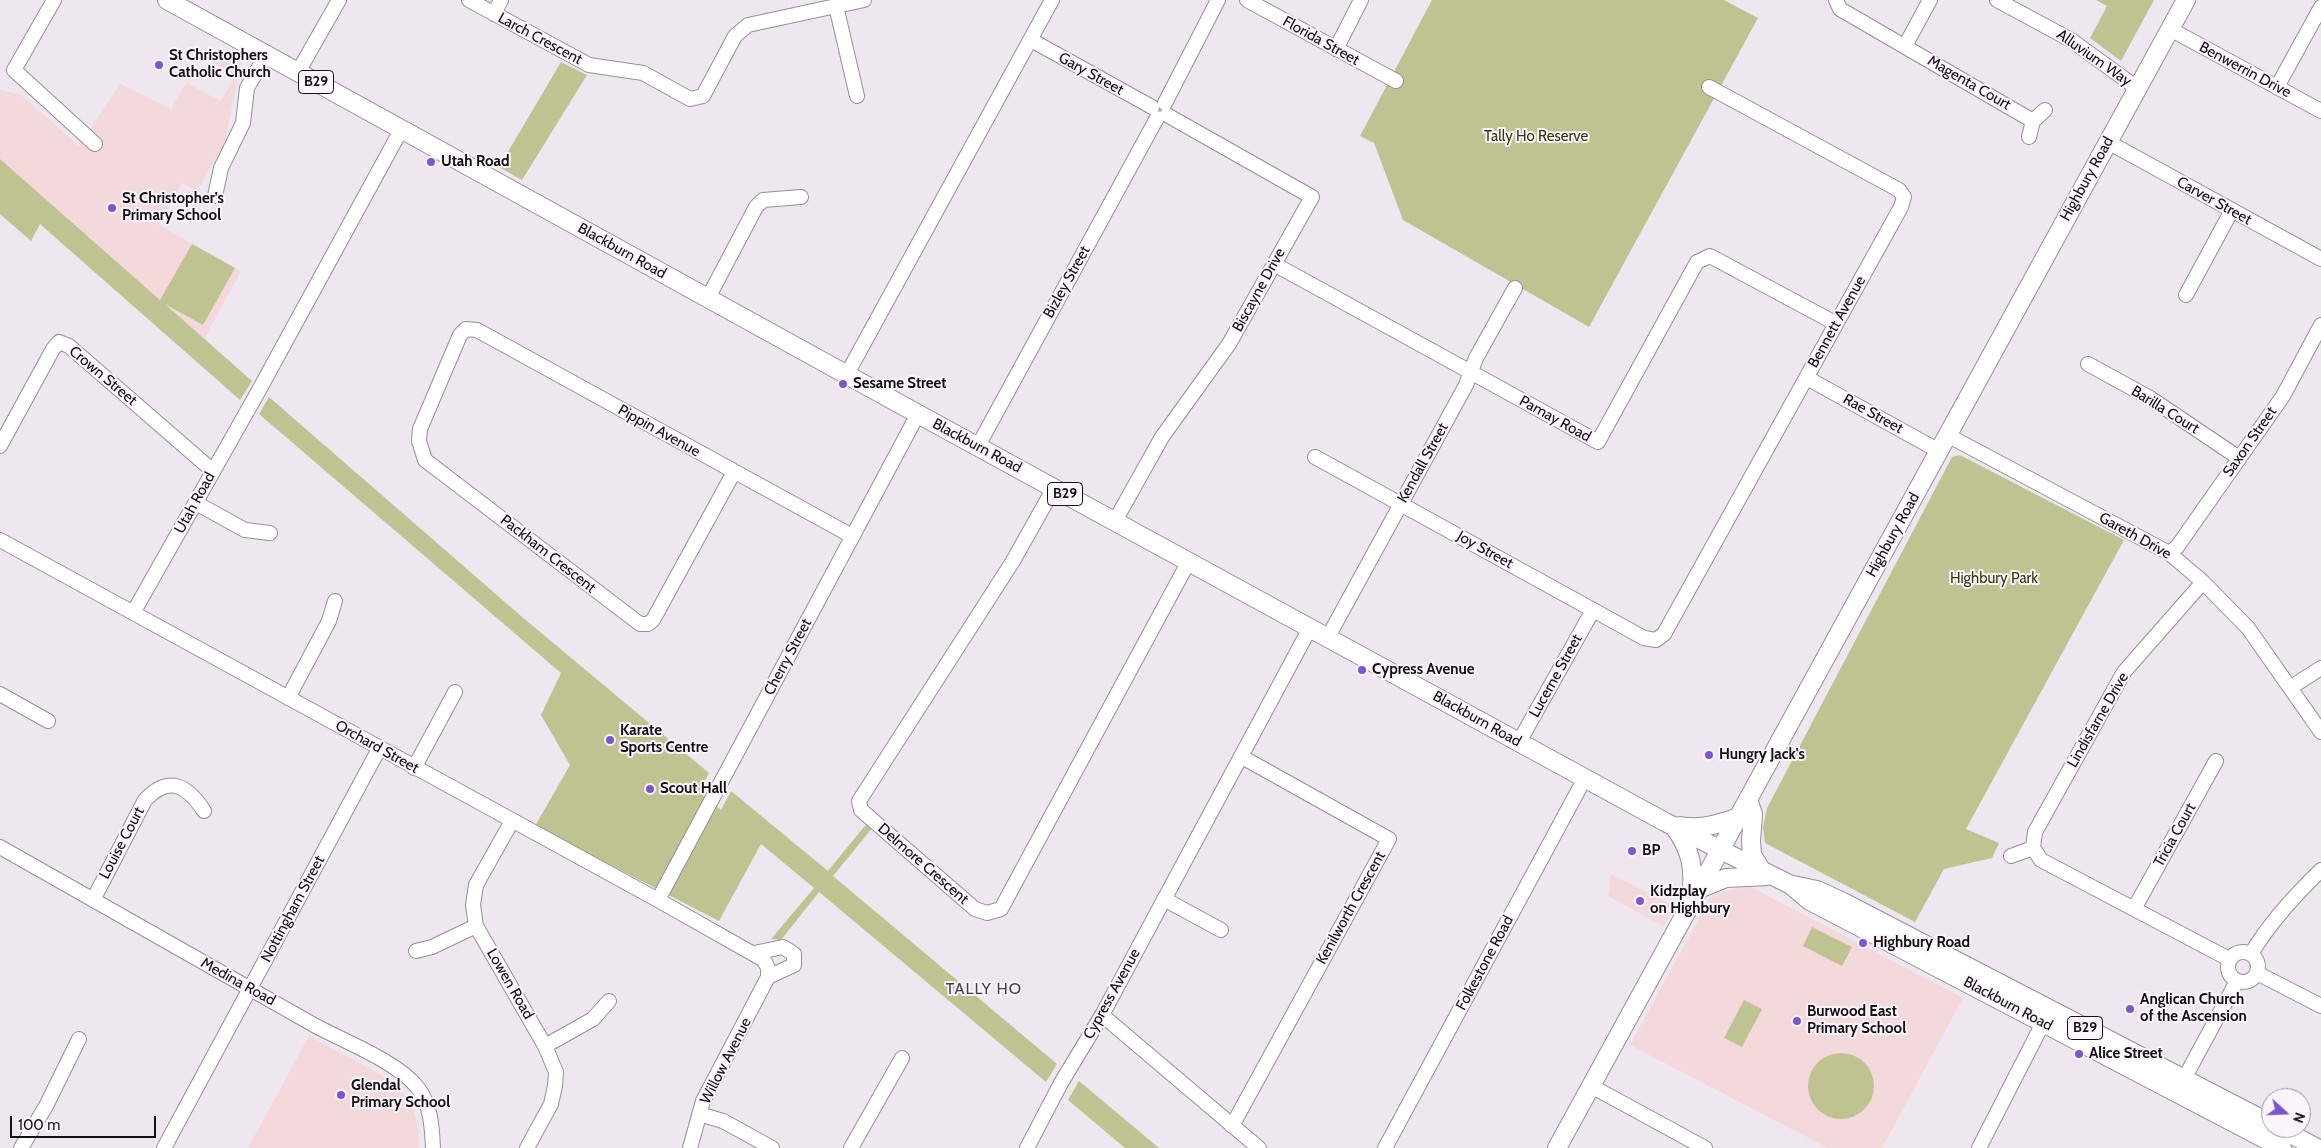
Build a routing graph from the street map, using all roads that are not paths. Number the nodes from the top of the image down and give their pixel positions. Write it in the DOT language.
graph roads {
  1 [pos="54,0"];
  2 [pos="167,0"];
  3 [pos="338,0"];
  4 [pos="469,0"];
  5 [pos="501,0"];
  6 [pos="864,0"];
  7 [pos="1052,0"];
  8 [pos="1218,0"];
  9 [pos="1247,0"];
  10 [pos="1360,0"];
  11 [pos="1836,0"];
  12 [pos="1930,0"];
  13 [pos="1997,0"];
  14 [pos="2186,0"];
  15 [pos="836,6"];
  16 [pos="2321,7"];
  17 [pos="494,14"];
  18 [pos="2170,29"];
  19 [pos="1031,40"];
  20 [pos="1906,46"];
  21 [pos="1336,49"];
  22 [pos="266,55"];
  23 [pos="298,72"];
  24 [pos="1396,81"];
  25 [pos="2277,87"];
  26 [pos="1709,88"];
  27 [pos="2137,88"];
  28 [pos="856,96"];
  29 [pos="2045,110"];
  30 [pos="1160,111"];
  31 [pos="2321,111"];
  32 [pos="2033,121"];
  33 [pos="401,130"];
  34 [pos="2029,137"];
  35 [pos="2108,142"];
  36 [pos="95,144"];
  37 [pos="215,196"];
  38 [pos="801,197"];
  39 [pos="2232,210"];
  40 [pos="2321,259"];
  41 [pos="1274,264"];
  42 [pos="1515,288"];
  43 [pos="2186,295"];
  44 [pos="708,298"];
  45 [pos="1835,323"];
  46 [pos="2321,325"];
  47 [pos="466,329"];
  48 [pos="2088,364"];
  49 [pos="1470,373"];
  50 [pos="847,374"];
  51 [pos="1807,378"];
  52 [pos="918,414"];
  53 [pos="1948,435"];
  54 [pos="0,446"];
  55 [pos="978,446"];
  56 [pos="1939,451"];
  57 [pos="1315,457"];
  58 [pos="2239,458"];
  59 [pos="213,471"];
  60 [pos="734,472"];
  61 [pos="1054,488"];
  62 [pos="196,503"];
  63 [pos="1401,504"];
  64 [pos="1115,521"];
  65 [pos="270,533"];
  66 [pos="852,536"];
  67 [pos="0,540"];
  68 [pos="2169,552"];
  69 [pos="1189,561"];
  70 [pos="2203,582"];
  71 [pos="335,600"];
  72 [pos="1593,610"];
  73 [pos="133,613"];
  74 [pos="1310,628"];
  75 [pos="1328,637"];
  76 [pos="1656,640"];
  77 [pos="2321,668"];
  78 [pos="2290,688"];
  79 [pos="455,692"];
  80 [pos="0,694"];
  81 [pos="288,698"];
  82 [pos="48,720"];
  83 [pos="2321,732"];
  84 [pos="1519,742"];
  85 [pos="379,749"];
  86 [pos="1242,757"];
  87 [pos="2216,761"];
  88 [pos="414,768"];
  89 [pos="1585,778"];
  90 [pos="1748,799"];
  91 [pos="204,811"];
  92 [pos="1737,818"];
  93 [pos="512,821"];
  94 [pos="1669,824"];
  95 [pos="0,848"];
  96 [pos="2033,848"];
  97 [pos="1720,851"];
  98 [pos="2011,856"];
  99 [pos="2321,870"];
  100 [pos="1767,873"];
  101 [pos="1694,896"];
  102 [pos="1164,899"];
  103 [pos="93,900"];
  104 [pos="658,900"];
  105 [pos="2134,909"];
  106 [pos="476,926"];
  107 [pos="1221,930"];
  108 [pos="416,951"];
  109 [pos="754,953"];
  110 [pos="2251,954"];
  111 [pos="2230,959"];
  112 [pos="2256,973"];
  113 [pos="768,977"];
  114 [pos="2237,981"];
  115 [pos="250,988"];
  116 [pos="610,1001"];
  117 [pos="2321,1006"];
  118 [pos="1102,1015"];
  119 [pos="2046,1016"];
  120 [pos="82,1036"];
  121 [pos="545,1046"];
  122 [pos="902,1058"];
  123 [pos="1591,1086"];
  124 [pos="2180,1086"];
  125 [pos="700,1114"];
  126 [pos="2261,1120"];
  127 [pos="1232,1126"];
  128 [pos="2298,1138"];
  129 [pos="21,1148"];
  130 [pos="164,1148"];
  131 [pos="433,1148"];
  132 [pos="527,1148"];
  133 [pos="690,1148"];
  134 [pos="772,1148"];
  135 [pos="851,1148"];
  136 [pos="1028,1148"];
  137 [pos="1258,1148"];
  138 [pos="1385,1148"];
  139 [pos="1557,1148"];
  140 [pos="1705,1148"];
  141 [pos="1979,1148"];
  142 [pos="2282,1148"];
  143 [pos="2317,1148"];
  1 -- 36 [label="street"];
  2 -- 22 [label="main road, Blackburn Road / B29"];
  3 -- 23 [label="street"];
  4 -- 17 [label="street, Larch Crescent"];
  5 -- 17 [label="street"];
  6 -- 15 [label="street, Larch Crescent"];
  7 -- 19 [label="street"];
  8 -- 30 [label="street, Bizley Street"];
  9 -- 21 [label="street, Florida Street"];
  10 -- 21 [label="street"];
  11 -- 20 [label="street, Magenta Court"];
  12 -- 20 [label="street"];
  13 -- 27 [label="street, Alluvium Way"];
  14 -- 18 [label="main road, Highbury Road"];
  15 -- 17 [label="street, Larch Crescent"];
  15 -- 28 [label="street"];
  16 -- 25 [label="street"];
  18 -- 25 [label="street, Benwerrin Drive"];
  18 -- 27 [label="main road, Highbury Road"];
  19 -- 30 [label="street, Gary Street"];
  19 -- 50 [label="street"];
  20 -- 32 [label="street, Magenta Court"];
  21 -- 24 [label="street, Florida Street"];
  22 -- 23 [label="main road, Blackburn Road / B29"];
  22 -- 37 [label="street"];
  23 -- 33 [label="main road, Blackburn Road / B29"];
  25 -- 31 [label="street, Benwerrin Drive"];
  26 -- 45 [label="street, Bennett Avenue"];
  27 -- 35 [label="main road, Highbury Road"];
  29 -- 32 [label="street"];
  30 -- 41 [label="street, Biscayne Drive"];
  30 -- 55 [label="street, Bizley Street"];
  32 -- 34 [label="street"];
  33 -- 44 [label="main road, Blackburn Road / B29"];
  33 -- 59 [label="street, Utah Road"];
  35 -- 39 [label="street, Carver Street"];
  35 -- 53 [label="main road, Highbury Road"];
  38 -- 44 [label="street"];
  39 -- 40 [label="street, Carver Street"];
  39 -- 43 [label="street"];
  41 -- 49 [label="street, Pamay Road"];
  41 -- 64 [label="street, Biscayne Drive"];
  42 -- 49 [label="street, Kendall Street"];
  44 -- 50 [label="main road, Blackburn Road / B29"];
  45 -- 49 [label="street, Pamay Road"];
  45 -- 51 [label="street, Bennett Avenue"];
  46 -- 58 [label="street, Saxon Street"];
  47 -- 60 [label="street, Pippin Avenue"];
  47 -- 60 [label="street, Packham Crescent"];
  48 -- 58 [label="street, Barilla Court"];
  49 -- 63 [label="street, Kendall Street"];
  50 -- 52 [label="main road, Blackburn Road / B29"];
  51 -- 56 [label="street, Rae Street"];
  51 -- 76 [label="street, Bennett Avenue"];
  52 -- 55 [label="main road, Blackburn Road / B29"];
  52 -- 66 [label="street, Cherry Street"];
  53 -- 56 [label="main road, Highbury Road"];
  53 -- 68 [label="street, Gareth Drive"];
  54 -- 59 [label="street, Crown Street"];
  55 -- 61 [label="main road, Blackburn Road / B29"];
  56 -- 90 [label="main road, Highbury Road"];
  57 -- 63 [label="street, Joy Street"];
  58 -- 68 [label="street, Saxon Street"];
  59 -- 62 [label="street, Utah Road"];
  60 -- 66 [label="street, Pippin Avenue"];
  61 -- 64 [label="main road, Blackburn Road / B29"];
  61 -- 69 [label="street, Delmore Crescent"];
  62 -- 65 [label="street"];
  62 -- 73 [label="street, Utah Road"];
  63 -- 72 [label="street, Joy Street"];
  63 -- 75 [label="street, Kendall Street"];
  64 -- 69 [label="main road, Blackburn Road / B29"];
  66 -- 104 [label="street, Cherry Street"];
  67 -- 73 [label="street, Orchard Street"];
  68 -- 70 [label="street, Gareth Drive"];
  69 -- 74 [label="main road, Blackburn Road / B29"];
  70 -- 78 [label="street, Gareth Drive"];
  70 -- 96 [label="street, Lindisfarne Drive"];
  71 -- 81 [label="street"];
  72 -- 76 [label="street, Joy Street"];
  72 -- 84 [label="street, Lucerne Street"];
  73 -- 81 [label="street, Orchard Street"];
  74 -- 75 [label="main road, Blackburn Road / B29"];
  74 -- 86 [label="street, Cypress Avenue"];
  75 -- 84 [label="main road, Blackburn Road / B29"];
  77 -- 78 [label="street"];
  78 -- 83 [label="street, Gareth Drive"];
  79 -- 88 [label="street"];
  80 -- 82 [label="street"];
  81 -- 85 [label="street, Orchard Street"];
  84 -- 89 [label="main road, Blackburn Road / B29"];
  85 -- 88 [label="street, Orchard Street"];
  85 -- 115 [label="street, Nottingham Street"];
  86 -- 102 [label="street, Cypress Avenue"];
  86 -- 127 [label="street, Kenilworth Crescent"];
  87 -- 105 [label="street, Tricia Court"];
  88 -- 93 [label="street, Orchard Street"];
  89 -- 94 [label="main road, Blackburn Road / B29"];
  89 -- 138 [label="street, Folkestone Road"];
  90 -- 92 [label="main road, Highbury Road"];
  90 -- 100 [label="main road"];
  91 -- 103 [label="street, Louise Court"];
  92 -- 94 [label="main road"];
  92 -- 97 [label="main road, Highbury Road"];
  93 -- 104 [label="street, Orchard Street"];
  93 -- 106 [label="street, Lowen Road"];
  94 -- 97 [label="main road, Blackburn Road / B29"];
  94 -- 101 [label="main road"];
  95 -- 103 [label="street, Medina Road"];
  96 -- 98 [label="street"];
  96 -- 105 [label="street"];
  97 -- 100 [label="main road, Blackburn Road / B29"];
  97 -- 101 [label="main road, Highbury Road"];
  99 -- 110 [label="street"];
  100 -- 101 [label="main road"];
  100 -- 119 [label="main road, Blackburn Road / B29"];
  101 -- 123 [label="main road, Highbury Road"];
  102 -- 107 [label="street"];
  102 -- 118 [label="street, Cypress Avenue"];
  103 -- 115 [label="street, Medina Road"];
  104 -- 109 [label="street, Orchard Street"];
  105 -- 111 [label="street"];
  106 -- 108 [label="street"];
  106 -- 121 [label="street, Lowen Road"];
  109 -- 113 [label="street, Orchard Street"];
  109 -- 113 [label="street"];
  110 -- 111 [label="street"];
  110 -- 112 [label="street"];
  111 -- 114 [label="street"];
  112 -- 114 [label="street"];
  112 -- 117 [label="street"];
  113 -- 125 [label="street, Willow Avenue"];
  114 -- 124 [label="street"];
  115 -- 130 [label="street, Nottingham Street"];
  115 -- 131 [label="street, Medina Road"];
  116 -- 121 [label="street"];
  118 -- 127 [label="street"];
  118 -- 136 [label="street, Cypress Avenue"];
  119 -- 124 [label="main road, Blackburn Road / B29"];
  119 -- 141 [label="street"];
  120 -- 129 [label="street"];
  121 -- 132 [label="street, Lowen Road"];
  122 -- 135 [label="street"];
  123 -- 139 [label="main road, Highbury Road"];
  123 -- 140 [label="street"];
  124 -- 126 [label="main road, Blackburn Road / B29"];
  124 -- 142 [label="main road, Blackburn Road / B29"];
  125 -- 133 [label="street, Willow Avenue"];
  125 -- 134 [label="street"];
  127 -- 137 [label="street"];
  128 -- 143 [label="main road"];
}
